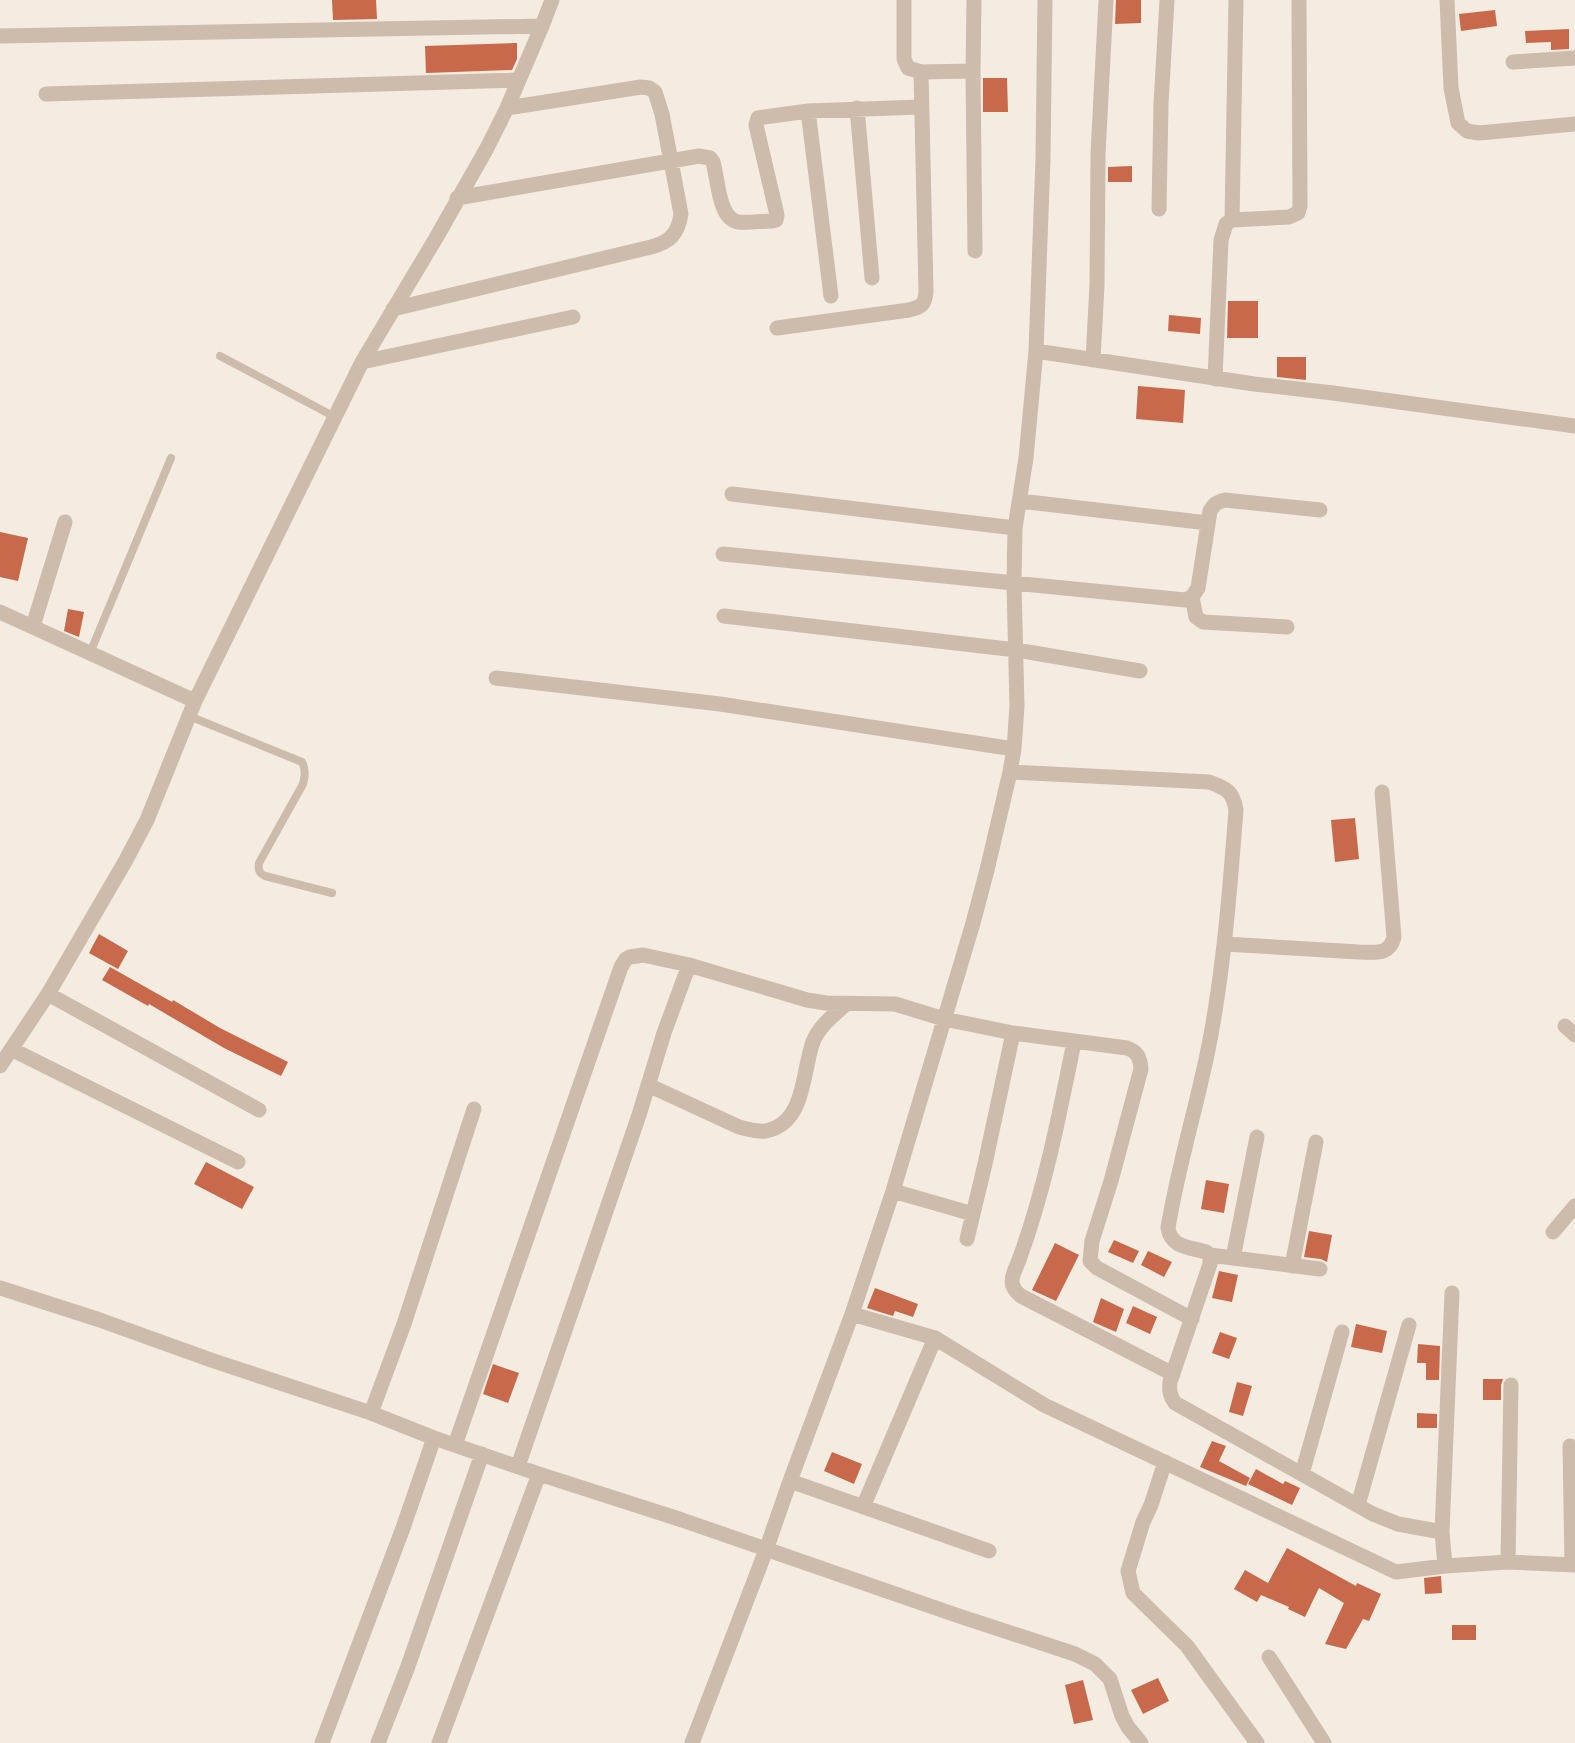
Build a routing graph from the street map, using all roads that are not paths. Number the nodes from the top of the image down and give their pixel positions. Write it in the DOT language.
graph roads {
  1 [pos="552,0"];
  2 [pos="904,0"];
  3 [pos="974,0"];
  4 [pos="1045,0"];
  5 [pos="1106,0"];
  6 [pos="1167,0"];
  7 [pos="1236,0"];
  8 [pos="1299,0"];
  9 [pos="1447,0"];
  10 [pos="542,26"];
  11 [pos="0,36"];
  12 [pos="1575,58"];
  13 [pos="1513,62"];
  14 [pos="973,71"];
  15 [pos="921,72"];
  16 [pos="519,80"];
  17 [pos="46,94"];
  18 [pos="921,107"];
  19 [pos="507,108"];
  20 [pos="857,108"];
  21 [pos="808,111"];
  22 [pos="1575,124"];
  23 [pos="670,160"];
  24 [pos="457,198"];
  25 [pos="1159,209"];
  26 [pos="1232,220"];
  27 [pos="975,251"];
  28 [pos="872,278"];
  29 [pos="831,296"];
  30 [pos="393,309"];
  31 [pos="573,316"];
  32 [pos="777,328"];
  33 [pos="1035,351"];
  34 [pos="220,356"];
  35 [pos="1093,360"];
  36 [pos="362,362"];
  37 [pos="1215,379"];
  38 [pos="335,417"];
  39 [pos="1575,426"];
  40 [pos="171,458"];
  41 [pos="732,494"];
  42 [pos="1020,501"];
  43 [pos="1320,510"];
  44 [pos="65,522"];
  45 [pos="1208,523"];
  46 [pos="1015,528"];
  47 [pos="723,554"];
  48 [pos="1014,584"];
  49 [pos="1192,597"];
  50 [pos="0,612"];
  51 [pos="724,616"];
  52 [pos="33,626"];
  53 [pos="1287,627"];
  54 [pos="1016,650"];
  55 [pos="90,652"];
  56 [pos="1140,671"];
  57 [pos="496,678"];
  58 [pos="192,709"];
  59 [pos="1014,749"];
  60 [pos="1010,772"];
  61 [pos="1382,792"];
  62 [pos="332,893"];
  63 [pos="1224,944"];
  64 [pos="689,965"];
  65 [pos="48,994"];
  66 [pos="846,1004"];
  67 [pos="944,1018"];
  68 [pos="1013,1033"];
  69 [pos="1074,1042"];
  70 [pos="11,1049"];
  71 [pos="0,1066"];
  72 [pos="648,1085"];
  73 [pos="474,1109"];
  74 [pos="259,1110"];
  75 [pos="1257,1137"];
  76 [pos="1316,1142"];
  77 [pos="238,1162"];
  78 [pos="893,1191"];
  79 [pos="1575,1206"];
  80 [pos="973,1214"];
  81 [pos="1553,1232"];
  82 [pos="967,1239"];
  83 [pos="1210,1255"];
  84 [pos="1233,1258"];
  85 [pos="1292,1266"];
  86 [pos="1320,1269"];
  87 [pos="0,1288"];
  88 [pos="1452,1293"];
  89 [pos="852,1314"];
  90 [pos="1192,1319"];
  91 [pos="1409,1325"];
  92 [pos="1342,1332"];
  93 [pos="935,1338"];
  94 [pos="1173,1374"];
  95 [pos="1511,1385"];
  96 [pos="371,1413"];
  97 [pos="434,1438"];
  98 [pos="455,1445"];
  99 [pos="1570,1446"];
  100 [pos="483,1454"];
  101 [pos="1165,1462"];
  102 [pos="518,1466"];
  103 [pos="539,1474"];
  104 [pos="1302,1474"];
  105 [pos="790,1481"];
  106 [pos="1358,1505"];
  107 [pos="863,1507"];
  108 [pos="1442,1532"];
  109 [pos="766,1550"];
  110 [pos="989,1551"];
  111 [pos="1508,1562"];
  112 [pos="1574,1565"];
  113 [pos="1445,1566"];
  114 [pos="1269,1658"];
  115 [pos="322,1743"];
  116 [pos="378,1743"];
  117 [pos="440,1743"];
  118 [pos="692,1743"];
  119 [pos="1142,1743"];
  120 [pos="1257,1743"];
  121 [pos="1324,1743"];
  1 -- 10 [label="street"];
  2 -- 15 [label="street"];
  3 -- 14 [label="street"];
  4 -- 33 [label="street"];
  5 -- 35 [label="street"];
  6 -- 25 [label="street"];
  7 -- 26 [label="street"];
  8 -- 26 [label="street"];
  9 -- 22 [label="street"];
  10 -- 11 [label="street"];
  10 -- 16 [label="street"];
  12 -- 13 [label="street"];
  14 -- 15 [label="street"];
  14 -- 27 [label="street"];
  15 -- 18 [label="street"];
  16 -- 17 [label="street"];
  16 -- 19 [label="street"];
  18 -- 20 [label="street"];
  18 -- 32 [label="street"];
  19 -- 23 [label="street"];
  19 -- 24 [label="street"];
  20 -- 21 [label="street"];
  20 -- 28 [label="street"];
  21 -- 23 [label="street"];
  21 -- 29 [label="street"];
  23 -- 24 [label="street"];
  23 -- 30 [label="street"];
  24 -- 30 [label="street"];
  26 -- 37 [label="street"];
  30 -- 36 [label="street"];
  31 -- 36 [label="street"];
  33 -- 35 [label="street"];
  33 -- 42 [label="street"];
  34 -- 38 [label="lane"];
  35 -- 37 [label="street"];
  36 -- 38 [label="street"];
  37 -- 39 [label="street"];
  38 -- 58 [label="street"];
  40 -- 55 [label="lane"];
  41 -- 46 [label="street"];
  42 -- 45 [label="street"];
  42 -- 46 [label="street"];
  43 -- 45 [label="street"];
  44 -- 52 [label="street"];
  45 -- 49 [label="street"];
  46 -- 48 [label="street"];
  47 -- 48 [label="street"];
  48 -- 49 [label="street"];
  48 -- 54 [label="street"];
  49 -- 53 [label="street"];
  50 -- 52 [label="street"];
  51 -- 54 [label="street"];
  52 -- 55 [label="street"];
  54 -- 56 [label="street"];
  54 -- 59 [label="street"];
  55 -- 58 [label="street"];
  57 -- 59 [label="street"];
  58 -- 62 [label="lane"];
  58 -- 65 [label="street"];
  59 -- 60 [label="street"];
  60 -- 63 [label="street"];
  60 -- 67 [label="street"];
  61 -- 63 [label="street"];
  63 -- 83 [label="street"];
  64 -- 66 [label="street"];
  64 -- 72 [label="street"];
  64 -- 98 [label="street"];
  65 -- 70 [label="street"];
  65 -- 74 [label="street"];
  66 -- 67 [label="street"];
  66 -- 72 [label="street"];
  67 -- 68 [label="street"];
  67 -- 78 [label="street"];
  68 -- 69 [label="street"];
  68 -- 80 [label="street"];
  69 -- 90 [label="street"];
  69 -- 94 [label="street"];
  70 -- 71 [label="street"];
  70 -- 77 [label="street"];
  72 -- 102 [label="street"];
  73 -- 96 [label="street"];
  75 -- 84 [label="street"];
  76 -- 85 [label="street"];
  78 -- 80 [label="street"];
  78 -- 89 [label="street"];
  79 -- 81 [label="street"];
  80 -- 82 [label="street"];
  83 -- 84 [label="street"];
  83 -- 90 [label="street"];
  84 -- 85 [label="street"];
  85 -- 86 [label="street"];
  87 -- 96 [label="street"];
  88 -- 108 [label="street"];
  89 -- 93 [label="street"];
  89 -- 105 [label="street"];
  90 -- 94 [label="street"];
  91 -- 106 [label="street"];
  92 -- 104 [label="street"];
  93 -- 101 [label="street"];
  93 -- 107 [label="street"];
  94 -- 104 [label="street"];
  95 -- 111 [label="street"];
  96 -- 97 [label="street"];
  97 -- 98 [label="street"];
  97 -- 115 [label="street"];
  98 -- 100 [label="street"];
  99 -- 112 [label="street"];
  100 -- 102 [label="street"];
  100 -- 116 [label="street"];
  101 -- 113 [label="street"];
  101 -- 120 [label="street"];
  102 -- 103 [label="street"];
  103 -- 109 [label="street"];
  103 -- 117 [label="street"];
  104 -- 106 [label="street"];
  105 -- 107 [label="street"];
  105 -- 109 [label="street"];
  106 -- 108 [label="street"];
  107 -- 110 [label="street"];
  108 -- 113 [label="street"];
  109 -- 118 [label="street"];
  109 -- 119 [label="street"];
  111 -- 112 [label="street"];
  111 -- 113 [label="street"];
  114 -- 121 [label="street"];
}
